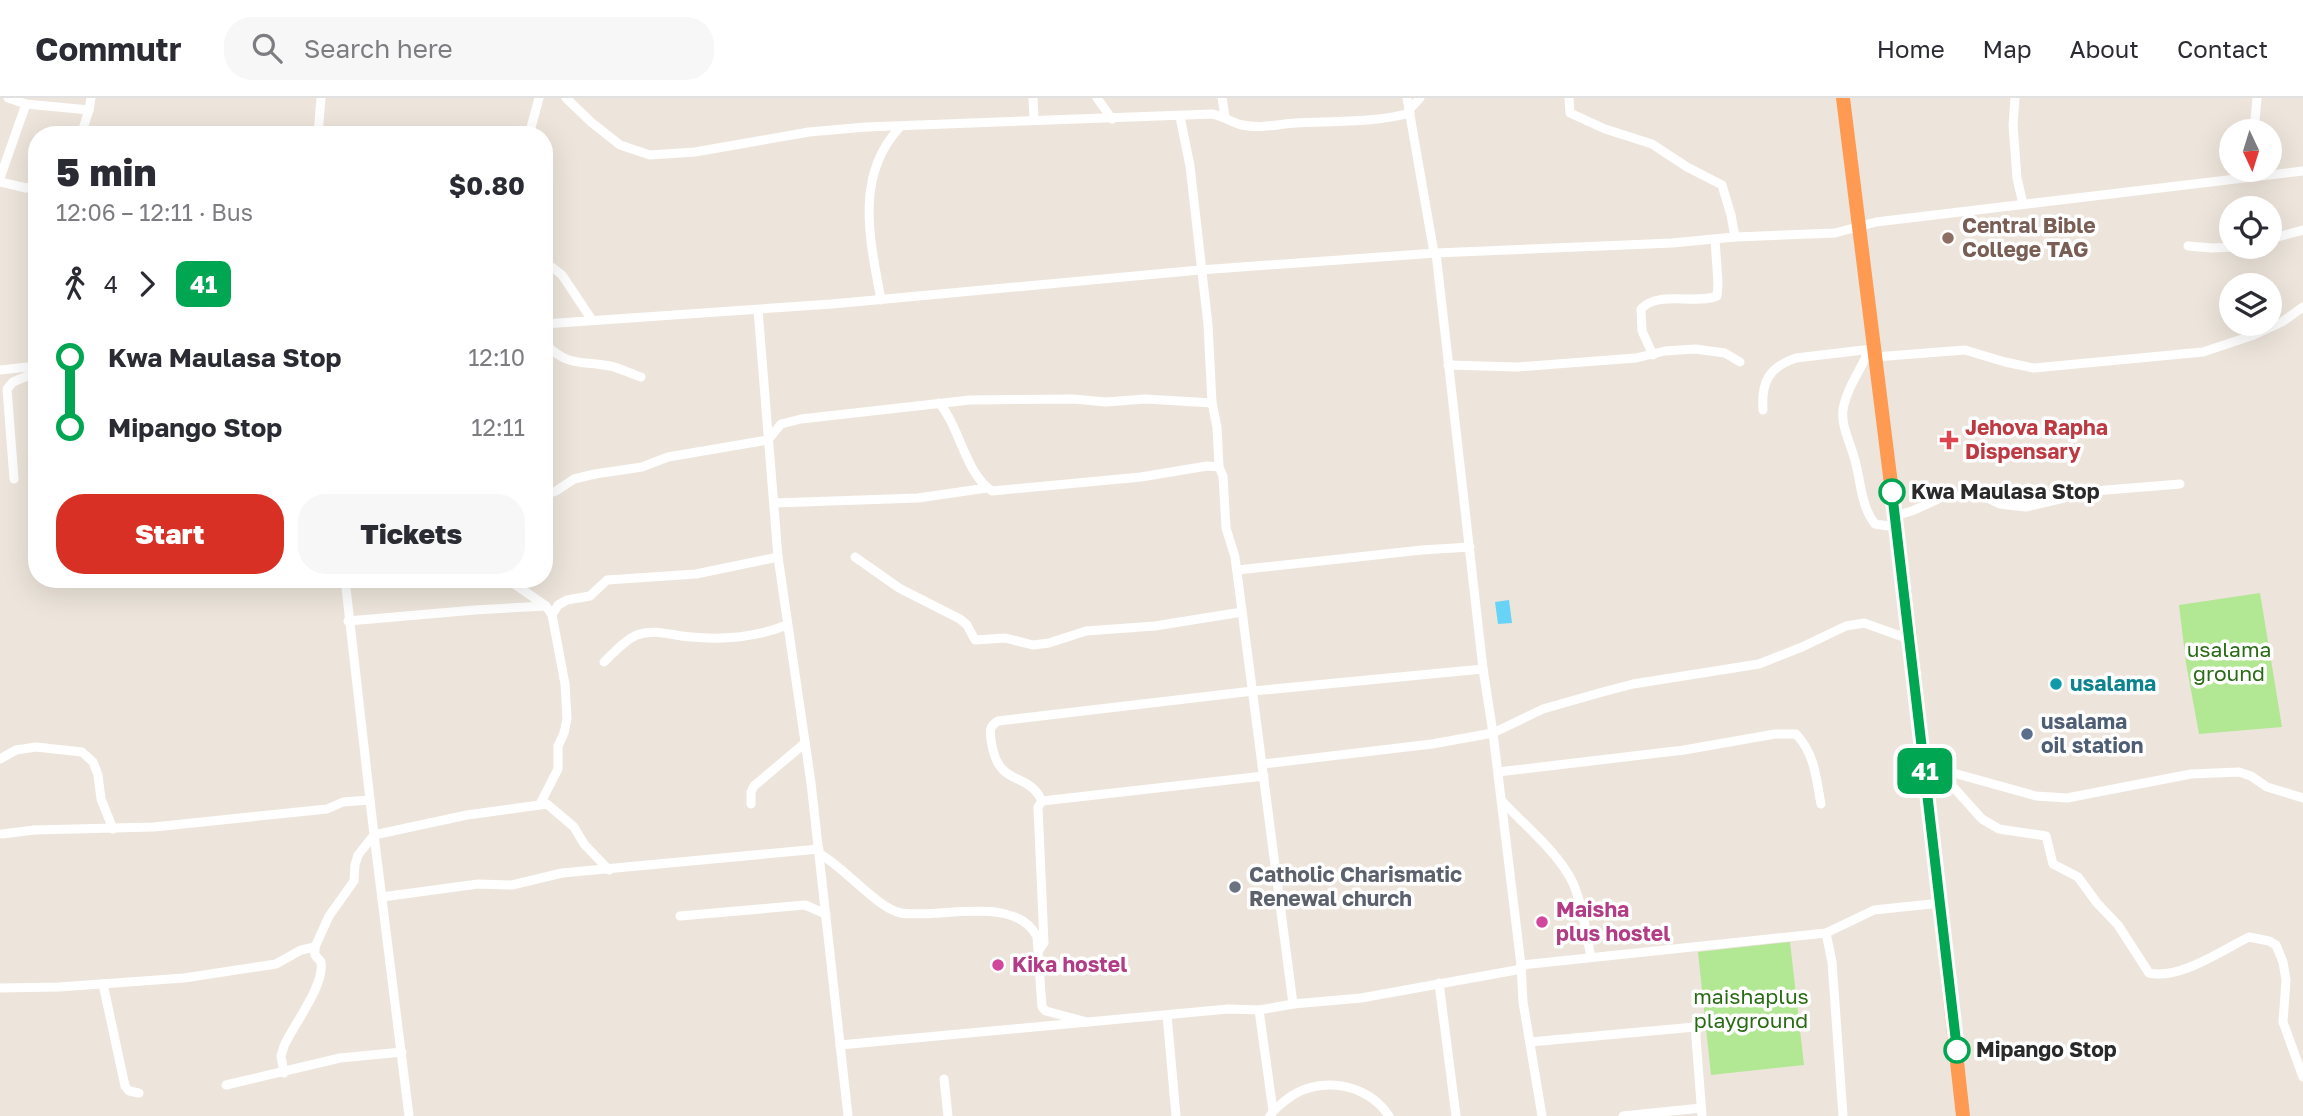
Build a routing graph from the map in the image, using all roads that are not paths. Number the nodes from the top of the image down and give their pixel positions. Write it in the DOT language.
graph roads {
  1 [pos="8,98"];
  2 [pos="91,98"];
  3 [pos="321,98"];
  4 [pos="539,98"];
  5 [pos="566,98"];
  6 [pos="1033,98"];
  7 [pos="1097,98"];
  8 [pos="1222,98"];
  9 [pos="1407,98"];
  10 [pos="1420,98"];
  11 [pos="1569,98"];
  12 [pos="1843,98"];
  13 [pos="2015,98"];
  14 [pos="2257,98"];
  15 [pos="26,104"];
  16 [pos="89,110"];
  17 [pos="1410,112"];
  18 [pos="1180,117"];
  19 [pos="1225,117"];
  20 [pos="1112,119"];
  21 [pos="2255,119"];
  22 [pos="1034,120"];
  23 [pos="84,126"];
  24 [pos="319,126"];
  25 [pos="531,126"];
  26 [pos="900,127"];
  27 [pos="2303,171"];
  28 [pos="2282,172"];
  29 [pos="2219,178"];
  30 [pos="0,180"];
  31 [pos="28,188"];
  32 [pos="2023,204"];
  33 [pos="1860,226"];
  34 [pos="2303,230"];
  35 [pos="2282,236"];
  36 [pos="1735,237"];
  37 [pos="1715,239"];
  38 [pos="2188,246"];
  39 [pos="2219,248"];
  40 [pos="1435,253"];
  41 [pos="553,268"];
  42 [pos="1200,270"];
  43 [pos="881,300"];
  44 [pos="2303,307"];
  45 [pos="758,310"];
  46 [pos="2303,318"];
  47 [pos="592,320"];
  48 [pos="2283,322"];
  49 [pos="553,323"];
  50 [pos="553,351"];
  51 [pos="1872,352"];
  52 [pos="1653,355"];
  53 [pos="1740,362"];
  54 [pos="1448,365"];
  55 [pos="28,367"];
  56 [pos="0,370"];
  57 [pos="28,376"];
  58 [pos="641,377"];
  59 [pos="939,403"];
  60 [pos="1212,403"];
  61 [pos="1763,410"];
  62 [pos="768,440"];
  63 [pos="1219,467"];
  64 [pos="14,479"];
  65 [pos="2180,484"];
  66 [pos="987,488"];
  67 [pos="553,492"];
  68 [pos="774,503"];
  69 [pos="1895,522"];
  70 [pos="1470,547"];
  71 [pos="778,557"];
  72 [pos="855,557"];
  73 [pos="1237,570"];
  74 [pos="346,588"];
  75 [pos="520,588"];
  76 [pos="545,606"];
  77 [pos="1242,612"];
  78 [pos="552,615"];
  79 [pos="348,621"];
  80 [pos="787,625"];
  81 [pos="1909,639"];
  82 [pos="604,662"];
  83 [pos="1483,669"];
  84 [pos="1253,691"];
  85 [pos="1493,733"];
  86 [pos="805,743"];
  87 [pos="0,760"];
  88 [pos="1263,764"];
  89 [pos="1931,767"];
  90 [pos="1498,772"];
  91 [pos="1264,776"];
  92 [pos="2303,798"];
  93 [pos="370,800"];
  94 [pos="1502,800"];
  95 [pos="1042,801"];
  96 [pos="540,804"];
  97 [pos="751,804"];
  98 [pos="1821,804"];
  99 [pos="113,829"];
  100 [pos="2,834"];
  101 [pos="374,835"];
  102 [pos="819,851"];
  103 [pos="609,870"];
  104 [pos="382,897"];
  105 [pos="1941,903"];
  106 [pos="827,914"];
  107 [pos="680,916"];
  108 [pos="1826,933"];
  109 [pos="315,947"];
  110 [pos="1039,950"];
  111 [pos="1591,957"];
  112 [pos="1522,967"];
  113 [pos="1439,983"];
  114 [pos="103,984"];
  115 [pos="0,988"];
  116 [pos="1293,1004"];
  117 [pos="1259,1010"];
  118 [pos="1167,1014"];
  119 [pos="1089,1023"];
  120 [pos="1530,1042"];
  121 [pos="840,1045"];
  122 [pos="402,1052"];
  123 [pos="284,1073"];
  124 [pos="2303,1077"];
  125 [pos="944,1079"];
  126 [pos="226,1085"];
  127 [pos="139,1093"];
  128 [pos="1701,1112"];
  129 [pos="1271,1113"];
  130 [pos="409,1116"];
  131 [pos="848,1116"];
  132 [pos="948,1116"];
  133 [pos="1176,1116"];
  134 [pos="1389,1116"];
  135 [pos="1456,1116"];
  136 [pos="1542,1116"];
  137 [pos="1623,1116"];
  138 [pos="1843,1116"];
  139 [pos="1963,1116"];
  1 -- 15 [label="street"];
  2 -- 16 [label="street"];
  3 -- 24 [label="street"];
  4 -- 25 [label="street"];
  5 -- 26 [label="street"];
  6 -- 22 [label="street"];
  7 -- 20 [label="street"];
  8 -- 19 [label="street"];
  9 -- 17 [label="street"];
  10 -- 17 [label="street"];
  11 -- 36 [label="street"];
  12 -- 33 [label="highway"];
  13 -- 32 [label="street"];
  14 -- 21 [label="street"];
  15 -- 16 [label="street"];
  15 -- 30 [label="street"];
  16 -- 23 [label="street"];
  17 -- 19 [label="street"];
  17 -- 40 [label="street"];
  18 -- 19 [label="street"];
  18 -- 20 [label="street"];
  18 -- 42 [label="street"];
  20 -- 22 [label="street"];
  22 -- 26 [label="street"];
  26 -- 43 [label="street"];
  27 -- 28 [label="street"];
  29 -- 32 [label="street"];
  30 -- 31 [label="street"];
  32 -- 33 [label="street"];
  33 -- 36 [label="street"];
  33 -- 51 [label="highway"];
  34 -- 35 [label="street"];
  36 -- 37 [label="street"];
  37 -- 40 [label="street"];
  37 -- 52 [label="street"];
  38 -- 39 [label="street"];
  40 -- 42 [label="street"];
  40 -- 54 [label="street"];
  41 -- 47 [label="street"];
  42 -- 43 [label="street"];
  42 -- 60 [label="street"];
  43 -- 45 [label="street"];
  44 -- 48 [label="street"];
  45 -- 47 [label="street"];
  45 -- 62 [label="street"];
  46 -- 48 [label="street"];
  47 -- 49 [label="street"];
  48 -- 51 [label="street"];
  50 -- 58 [label="street"];
  51 -- 61 [label="street"];
  51 -- 69 [label="highway"];
  51 -- 69 [label="street"];
  52 -- 53 [label="street"];
  52 -- 54 [label="street"];
  54 -- 70 [label="street"];
  55 -- 56 [label="street"];
  57 -- 64 [label="street"];
  59 -- 60 [label="street"];
  59 -- 62 [label="street"];
  59 -- 66 [label="street"];
  60 -- 63 [label="street"];
  62 -- 67 [label="street"];
  62 -- 68 [label="street"];
  63 -- 66 [label="street"];
  63 -- 73 [label="street"];
  65 -- 69 [label="street"];
  66 -- 68 [label="street"];
  68 -- 71 [label="street"];
  69 -- 81 [label="highway"];
  70 -- 73 [label="street"];
  70 -- 83 [label="street"];
  71 -- 78 [label="street"];
  71 -- 80 [label="street"];
  72 -- 77 [label="street"];
  73 -- 77 [label="street"];
  74 -- 79 [label="street"];
  75 -- 76 [label="street"];
  76 -- 78 [label="street"];
  76 -- 79 [label="street"];
  77 -- 84 [label="street"];
  78 -- 96 [label="street"];
  79 -- 93 [label="street"];
  80 -- 82 [label="street"];
  80 -- 86 [label="street"];
  81 -- 85 [label="street"];
  81 -- 89 [label="highway"];
  83 -- 84 [label="street"];
  83 -- 85 [label="street"];
  84 -- 88 [label="street"];
  84 -- 95 [label="street"];
  85 -- 88 [label="street"];
  85 -- 90 [label="street"];
  86 -- 97 [label="street"];
  86 -- 102 [label="street"];
  87 -- 99 [label="street"];
  88 -- 91 [label="street"];
  89 -- 92 [label="street"];
  89 -- 105 [label="highway"];
  89 -- 124 [label="street"];
  90 -- 94 [label="street"];
  90 -- 98 [label="street"];
  91 -- 95 [label="street"];
  91 -- 116 [label="street"];
  93 -- 99 [label="street"];
  93 -- 101 [label="street"];
  94 -- 111 [label="street"];
  94 -- 112 [label="street"];
  95 -- 110 [label="street"];
  96 -- 101 [label="street"];
  96 -- 103 [label="street"];
  99 -- 100 [label="street"];
  101 -- 104 [label="street"];
  101 -- 109 [label="street"];
  102 -- 103 [label="street"];
  102 -- 106 [label="street"];
  102 -- 110 [label="street"];
  103 -- 104 [label="street"];
  104 -- 122 [label="street"];
  105 -- 108 [label="street"];
  105 -- 139 [label="highway"];
  106 -- 107 [label="street"];
  106 -- 121 [label="street"];
  108 -- 111 [label="street"];
  108 -- 138 [label="street"];
  109 -- 114 [label="street"];
  109 -- 123 [label="street"];
  110 -- 119 [label="street"];
  111 -- 112 [label="street"];
  112 -- 113 [label="street"];
  112 -- 120 [label="street"];
  113 -- 116 [label="street"];
  113 -- 135 [label="street"];
  114 -- 115 [label="street"];
  114 -- 127 [label="street"];
  116 -- 117 [label="street"];
  117 -- 118 [label="street"];
  117 -- 129 [label="street"];
  118 -- 119 [label="street"];
  118 -- 133 [label="street"];
  119 -- 121 [label="street"];
  120 -- 128 [label="street"];
  120 -- 136 [label="street"];
  121 -- 131 [label="street"];
  122 -- 123 [label="street"];
  122 -- 130 [label="street"];
  123 -- 126 [label="street"];
  125 -- 132 [label="street"];
  128 -- 137 [label="street"];
  129 -- 134 [label="street"];
}
